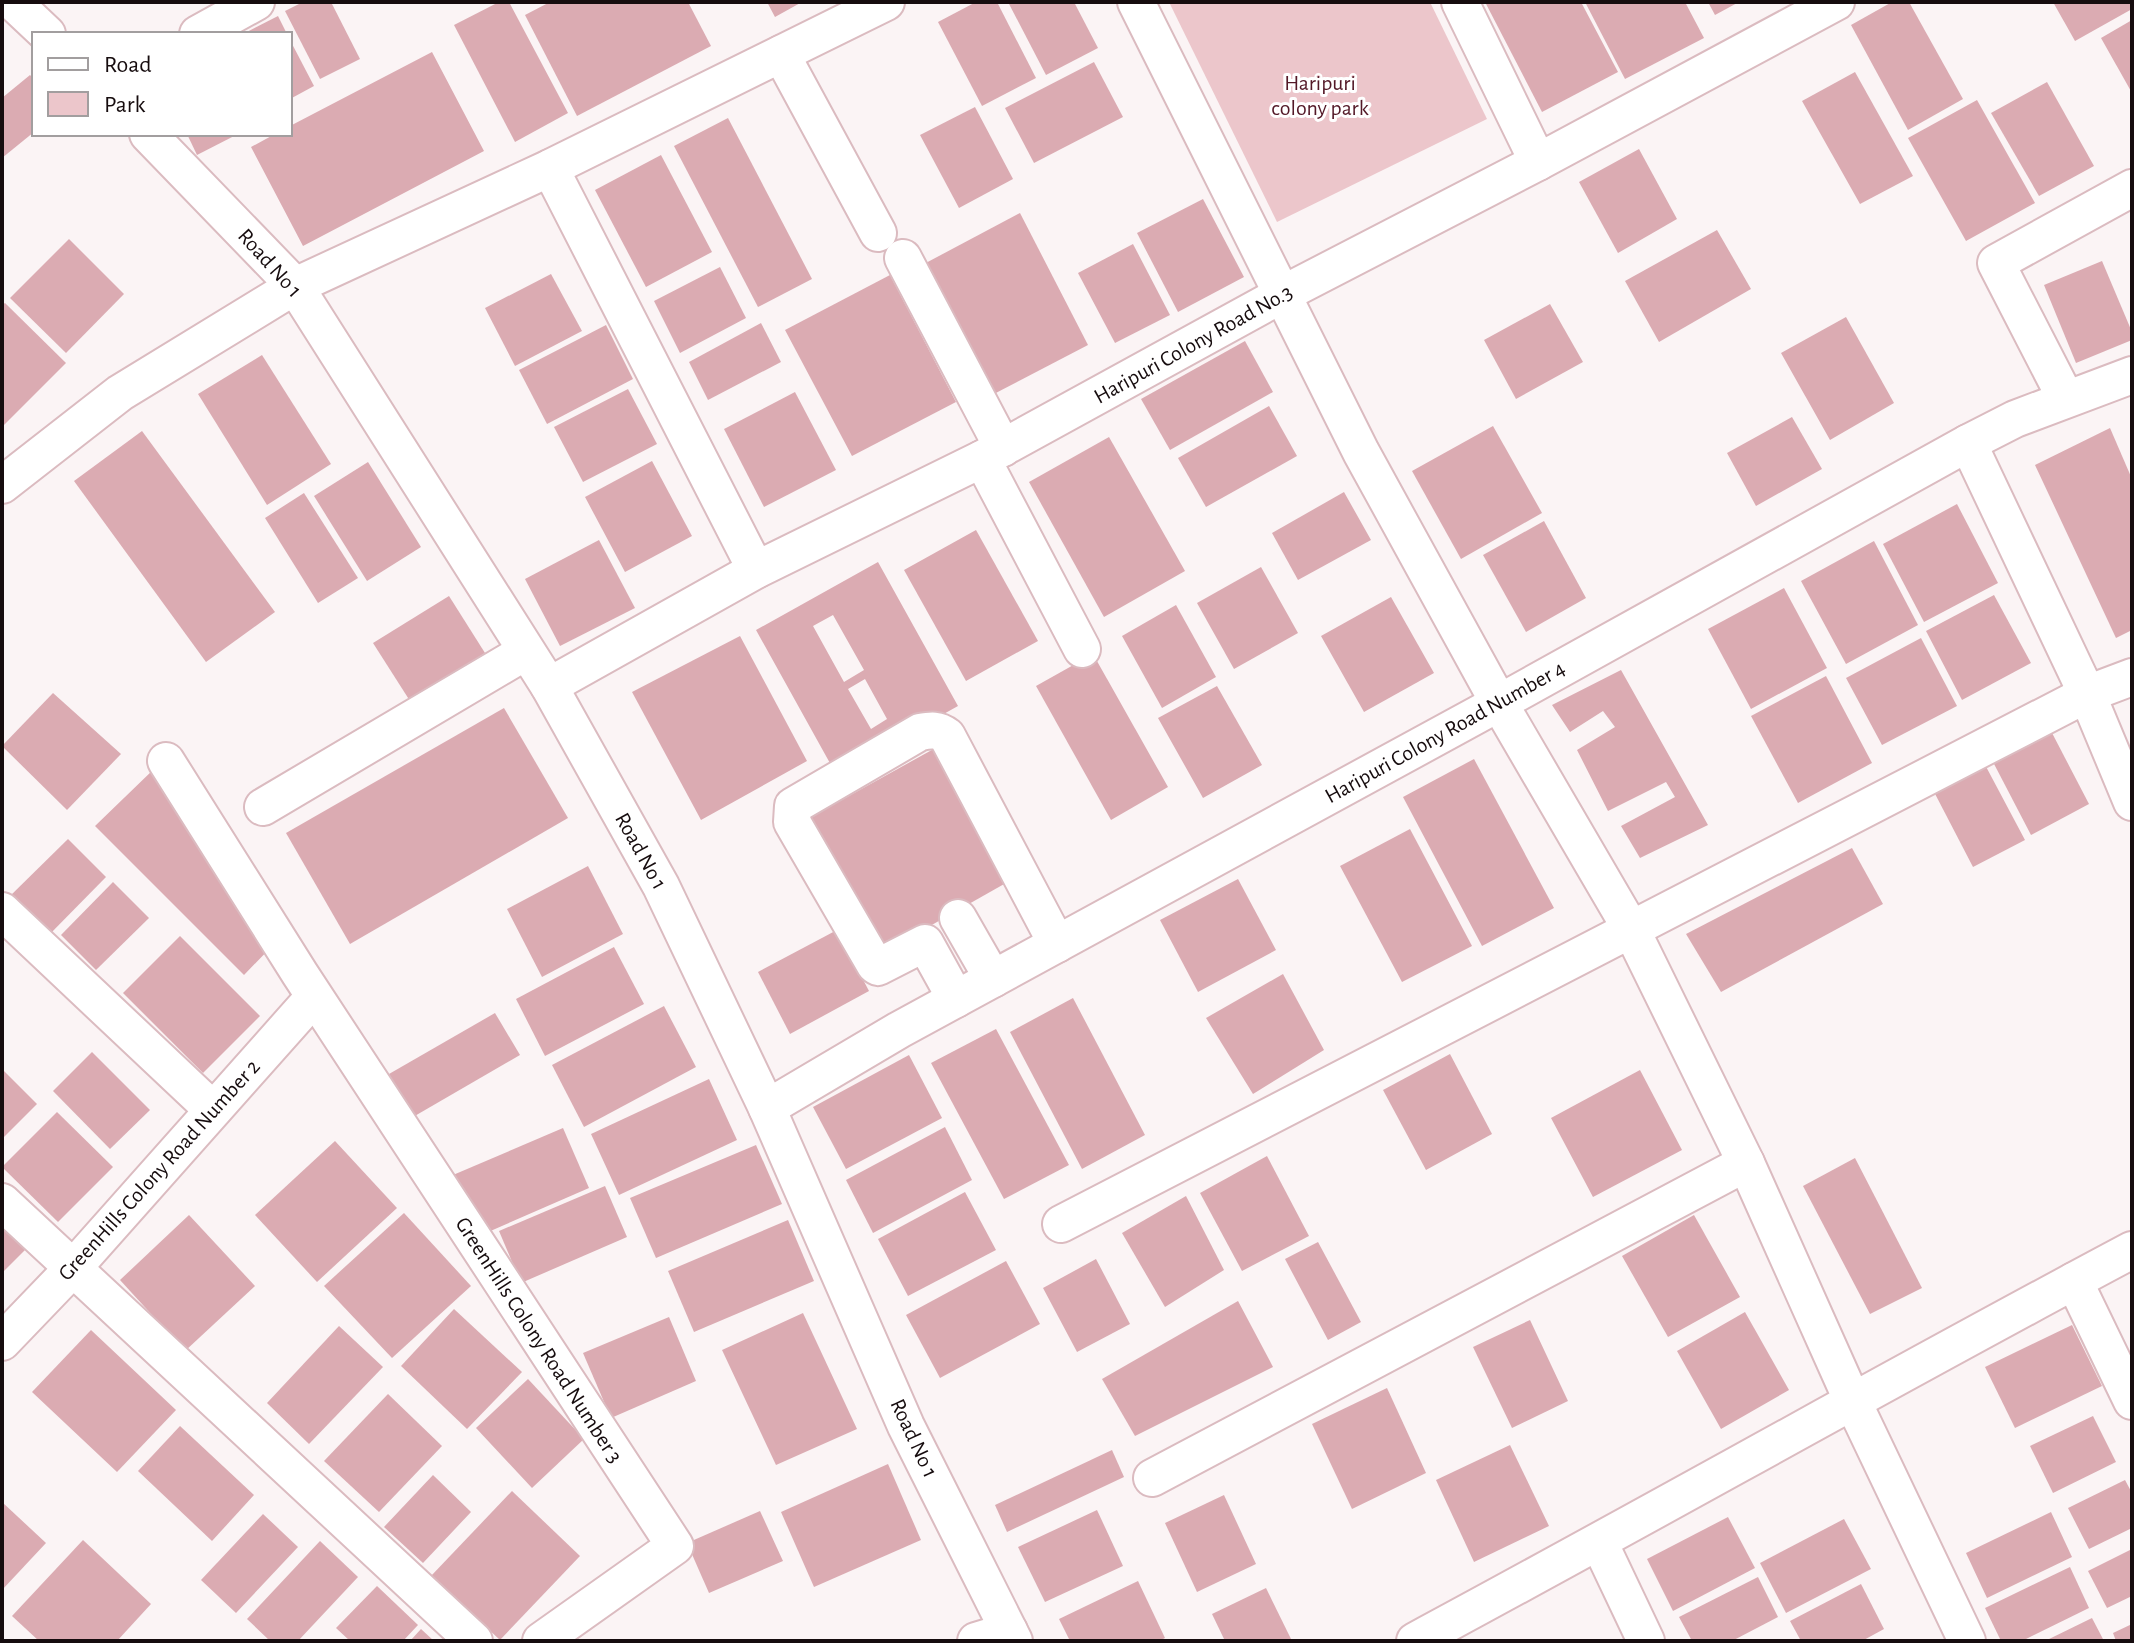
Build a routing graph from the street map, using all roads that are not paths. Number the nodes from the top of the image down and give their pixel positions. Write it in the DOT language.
graph roads {
  1 [pos="13,2"];
  2 [pos="256,2"];
  3 [pos="886,2"];
  4 [pos="1136,2"];
  5 [pos="1460,2"];
  6 [pos="1836,2"];
  7 [pos="45,32"];
  8 [pos="202,32"];
  9 [pos="781,54"];
  10 [pos="150,136"];
  11 [pos="1538,162"];
  12 [pos="550,168"];
  13 [pos="2132,188"];
  14 [pos="295,286"];
  15 [pos="1281,295"];
  16 [pos="2132,375"];
  17 [pos="2066,399"];
  18 [pos="1968,443"];
  19 [pos="993,454"];
  20 [pos="4,478"];
  21 [pos="756,570"];
  22 [pos="1082,649"];
  23 [pos="525,652"];
  24 [pos="2132,677"];
  25 [pos="549,686"];
  26 [pos="2087,694"];
  27 [pos="1499,703"];
  28 [pos="166,761"];
  29 [pos="2132,802"];
  30 [pos="263,807"];
  31 [pos="2,911"];
  32 [pos="958,918"];
  33 [pos="1631,929"];
  34 [pos="1057,944"];
  35 [pos="993,979"];
  36 [pos="314,997"];
  37 [pos="956,999"];
  38 [pos="767,1108"];
  39 [pos="213,1110"];
  40 [pos="1746,1163"];
  41 [pos="2,1202"];
  42 [pos="1061,1224"];
  43 [pos="2132,1250"];
  44 [pos="74,1267"];
  45 [pos="2074,1281"];
  46 [pos="2,1342"];
  47 [pos="1852,1400"];
  48 [pos="2132,1401"];
  49 [pos="1152,1478"];
  50 [pos="1599,1542"];
  51 [pos="1000,1638"];
  52 [pos="474,1641"];
  53 [pos="541,1641"];
  54 [pos="1415,1641"];
  55 [pos="1646,1641"];
  56 [pos="1967,1641"];
  1 -- 7 [label="street"];
  2 -- 8 [label="street"];
  3 -- 9 [label="street"];
  4 -- 15 [label="street"];
  5 -- 11 [label="street"];
  6 -- 11 [label="street, Haripuri Colony Road No.3"];
  9 -- 12 [label="street"];
  9 -- 19 [label="street"];
  10 -- 14 [label="street, Road No 1"];
  11 -- 15 [label="street, Haripuri Colony Road No.3"];
  12 -- 14 [label="street"];
  12 -- 21 [label="street"];
  13 -- 17 [label="street"];
  14 -- 20 [label="street"];
  14 -- 23 [label="street, Road No 1"];
  15 -- 19 [label="street, Haripuri Colony Road No.3"];
  15 -- 27 [label="street"];
  16 -- 17 [label="street, Haripuri Colony Road Number 4"];
  17 -- 18 [label="street, Haripuri Colony Road Number 4"];
  18 -- 26 [label="street"];
  18 -- 27 [label="street, Haripuri Colony Road Number 4"];
  19 -- 21 [label="street, Haripuri Colony Road No.3"];
  19 -- 22 [label="street"];
  21 -- 25 [label="street, Haripuri Colony Road No.3"];
  23 -- 25 [label="street, Road No 1"];
  23 -- 30 [label="street"];
  24 -- 26 [label="street"];
  25 -- 38 [label="street, Road No 1"];
  26 -- 29 [label="street"];
  26 -- 33 [label="street"];
  27 -- 33 [label="street"];
  27 -- 34 [label="street, Haripuri Colony Road Number 4"];
  28 -- 36 [label="street"];
  31 -- 39 [label="street"];
  32 -- 35 [label="street"];
  33 -- 40 [label="street"];
  33 -- 42 [label="street"];
  34 -- 35 [label="street, Haripuri Colony Road Number 4"];
  34 -- 37 [label="street"];
  35 -- 37 [label="street, Haripuri Colony Road Number 4"];
  36 -- 39 [label="street, GreenHills Colony Road Number 2"];
  36 -- 53 [label="street, GreenHills Colony Road Number 3"];
  37 -- 38 [label="street, Haripuri Colony Road Number 4"];
  38 -- 51 [label="street, Road No 1"];
  39 -- 44 [label="street, GreenHills Colony Road Number 2"];
  40 -- 47 [label="street"];
  40 -- 49 [label="street"];
  41 -- 44 [label="street"];
  43 -- 45 [label="street"];
  44 -- 46 [label="street, GreenHills Colony Road Number 2"];
  44 -- 52 [label="street"];
  45 -- 47 [label="street"];
  45 -- 48 [label="street"];
  47 -- 50 [label="street"];
  47 -- 56 [label="street"];
  50 -- 54 [label="street"];
  50 -- 55 [label="street"];
}
